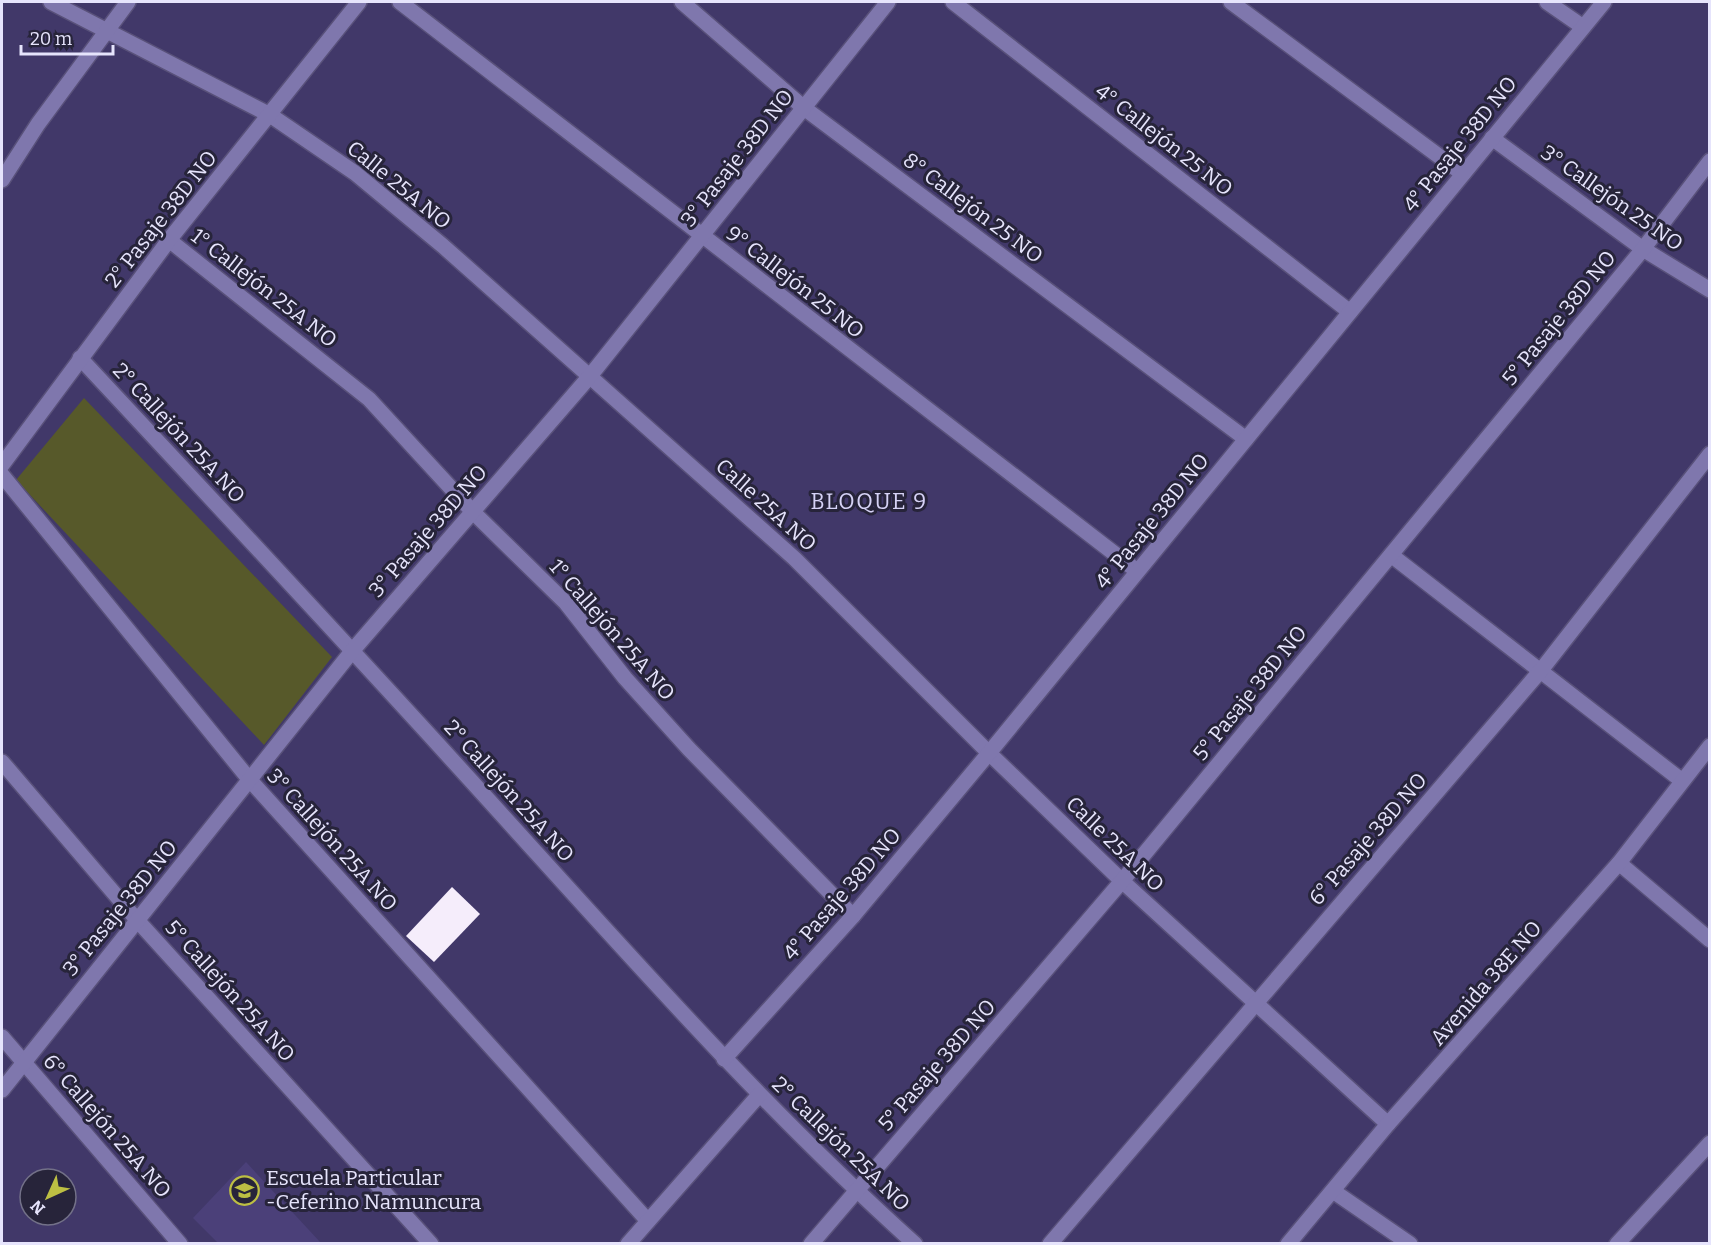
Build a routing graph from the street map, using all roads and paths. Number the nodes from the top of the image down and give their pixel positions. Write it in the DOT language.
graph roads {
  1 [pos="51,2"];
  2 [pos="128,2"];
  3 [pos="359,2"];
  4 [pos="400,2"];
  5 [pos="682,2"];
  6 [pos="888,2"];
  7 [pos="953,2"];
  8 [pos="1231,2"];
  9 [pos="1547,2"];
  10 [pos="1604,2"];
  11 [pos="1583,27"];
  12 [pos="106,31"];
  13 [pos="804,108"];
  14 [pos="270,115"];
  15 [pos="1492,138"];
  16 [pos="1710,161"];
  17 [pos="1462,174"];
  18 [pos="2,180"];
  19 [pos="701,237"];
  20 [pos="169,240"];
  21 [pos="1643,249"];
  22 [pos="1710,290"];
  23 [pos="1350,312"];
  24 [pos="80,358"];
  25 [pos="590,376"];
  26 [pos="1246,439"];
  27 [pos="1710,454"];
  28 [pos="2,465"];
  29 [pos="2,475"];
  30 [pos="473,512"];
  31 [pos="1391,555"];
  32 [pos="1137,571"];
  33 [pos="353,650"];
  34 [pos="1542,669"];
  35 [pos="1710,746"];
  36 [pos="989,753"];
  37 [pos="2,762"];
  38 [pos="249,779"];
  39 [pos="1681,780"];
  40 [pos="1619,863"];
  41 [pos="1122,881"];
  42 [pos="853,916"];
  43 [pos="137,920"];
  44 [pos="1710,940"];
  45 [pos="1254,1004"];
  46 [pos="2,1037"];
  47 [pos="724,1059"];
  48 [pos="24,1062"];
  49 [pos="2,1090"];
  50 [pos="759,1095"];
  51 [pos="1388,1124"];
  52 [pos="1710,1143"];
  53 [pos="1333,1191"];
  54 [pos="856,1192"];
  55 [pos="648,1221"];
  56 [pos="180,1244"];
  57 [pos="431,1244"];
  58 [pos="627,1244"];
  59 [pos="811,1244"];
  60 [pos="915,1244"];
  61 [pos="1050,1244"];
  62 [pos="1288,1244"];
  63 [pos="1410,1244"];
  64 [pos="1617,1244"];
  1 -- 12 [label="street, Calle 25A NO"];
  2 -- 12 [label="street"];
  3 -- 14 [label="street, 2° Pasaje 38D NO"];
  4 -- 19 [label="street, 9° Callejón 25 NO"];
  5 -- 13 [label="street, 8° Callejón 25 NO"];
  6 -- 13 [label="street, 3° Pasaje 38D NO"];
  7 -- 23 [label="street, 4° Callejón 25 NO"];
  8 -- 17 [label="street"];
  9 -- 11 [label="street"];
  10 -- 11 [label="street, 4° Pasaje 38D NO"];
  11 -- 15 [label="street, 4° Pasaje 38D NO"];
  12 -- 14 [label="street, Calle 25A NO"];
  12 -- 18 [label="street"];
  13 -- 19 [label="street, 3° Pasaje 38D NO"];
  13 -- 26 [label="street, 8° Callejón 25 NO"];
  14 -- 20 [label="street, 2° Pasaje 38D NO"];
  14 -- 25 [label="street, Calle 25A NO"];
  15 -- 17 [label="street, 4° Pasaje 38D NO"];
  15 -- 21 [label="street, 3° Callejón 25 NO"];
  16 -- 21 [label="street, 5° Pasaje 38D NO"];
  17 -- 23 [label="street, 4° Pasaje 38D NO"];
  19 -- 25 [label="street, 3° Pasaje 38D NO"];
  19 -- 32 [label="street, 9° Callejón 25 NO"];
  20 -- 24 [label="street, 2° Pasaje 38D NO"];
  20 -- 30 [label="street, 1° Callejón 25A NO"];
  21 -- 22 [label="street, 3° Callejón 25 NO"];
  21 -- 31 [label="street, 5° Pasaje 38D NO"];
  23 -- 26 [label="street, 4° Pasaje 38D NO"];
  24 -- 28 [label="street, 2° Pasaje 38D NO"];
  24 -- 33 [label="street, 2° Callejón 25A NO"];
  25 -- 30 [label="street, 3° Pasaje 38D NO"];
  25 -- 36 [label="street, Calle 25A NO"];
  26 -- 32 [label="street, 4° Pasaje 38D NO"];
  27 -- 34 [label="street, 6° Pasaje 38D NO"];
  29 -- 38 [label="street, 3° Callejón 25A NO"];
  30 -- 33 [label="street, 3° Pasaje 38D NO"];
  30 -- 42 [label="street, 1° Callejón 25A NO"];
  31 -- 34 [label="street"];
  31 -- 41 [label="street, 5° Pasaje 38D NO"];
  32 -- 36 [label="street, 4° Pasaje 38D NO"];
  33 -- 38 [label="street, 3° Pasaje 38D NO"];
  33 -- 47 [label="street, 2° Callejón 25A NO"];
  34 -- 39 [label="street"];
  34 -- 45 [label="street, 6° Pasaje 38D NO"];
  35 -- 39 [label="street, Avenida 38E NO"];
  36 -- 41 [label="street, Calle 25A NO"];
  36 -- 42 [label="street, 4° Pasaje 38D NO"];
  37 -- 43 [label="street, 5° Callejón 25A NO"];
  38 -- 43 [label="street, 3° Pasaje 38D NO"];
  38 -- 55 [label="street, 3° Callejón 25A NO"];
  39 -- 40 [label="street, Avenida 38E NO"];
  40 -- 44 [label="street"];
  40 -- 51 [label="street, Avenida 38E NO"];
  41 -- 45 [label="street, Calle 25A NO"];
  41 -- 54 [label="street, 5° Pasaje 38D NO"];
  42 -- 47 [label="street, 4° Pasaje 38D NO"];
  43 -- 48 [label="street, 3° Pasaje 38D NO"];
  43 -- 57 [label="street, 5° Callejón 25A NO"];
  45 -- 51 [label="street, Calle 25A NO"];
  45 -- 61 [label="street, 6° Pasaje 38D NO"];
  46 -- 48 [label="street, 6° Callejón 25A NO"];
  47 -- 50 [label="street, 2° Callejón 25A NO"];
  48 -- 49 [label="street, 3° Pasaje 38D NO"];
  48 -- 56 [label="street, 6° Callejón 25A NO"];
  50 -- 54 [label="street, 2° Callejón 25A NO"];
  50 -- 55 [label="street"];
  51 -- 53 [label="street, Avenida 38E NO"];
  52 -- 64 [label="street"];
  53 -- 62 [label="street, Avenida 38E NO"];
  53 -- 63 [label="street"];
  54 -- 59 [label="street, 5° Pasaje 38D NO"];
  54 -- 60 [label="street, 2° Callejón 25A NO"];
  55 -- 58 [label="street"];
}
